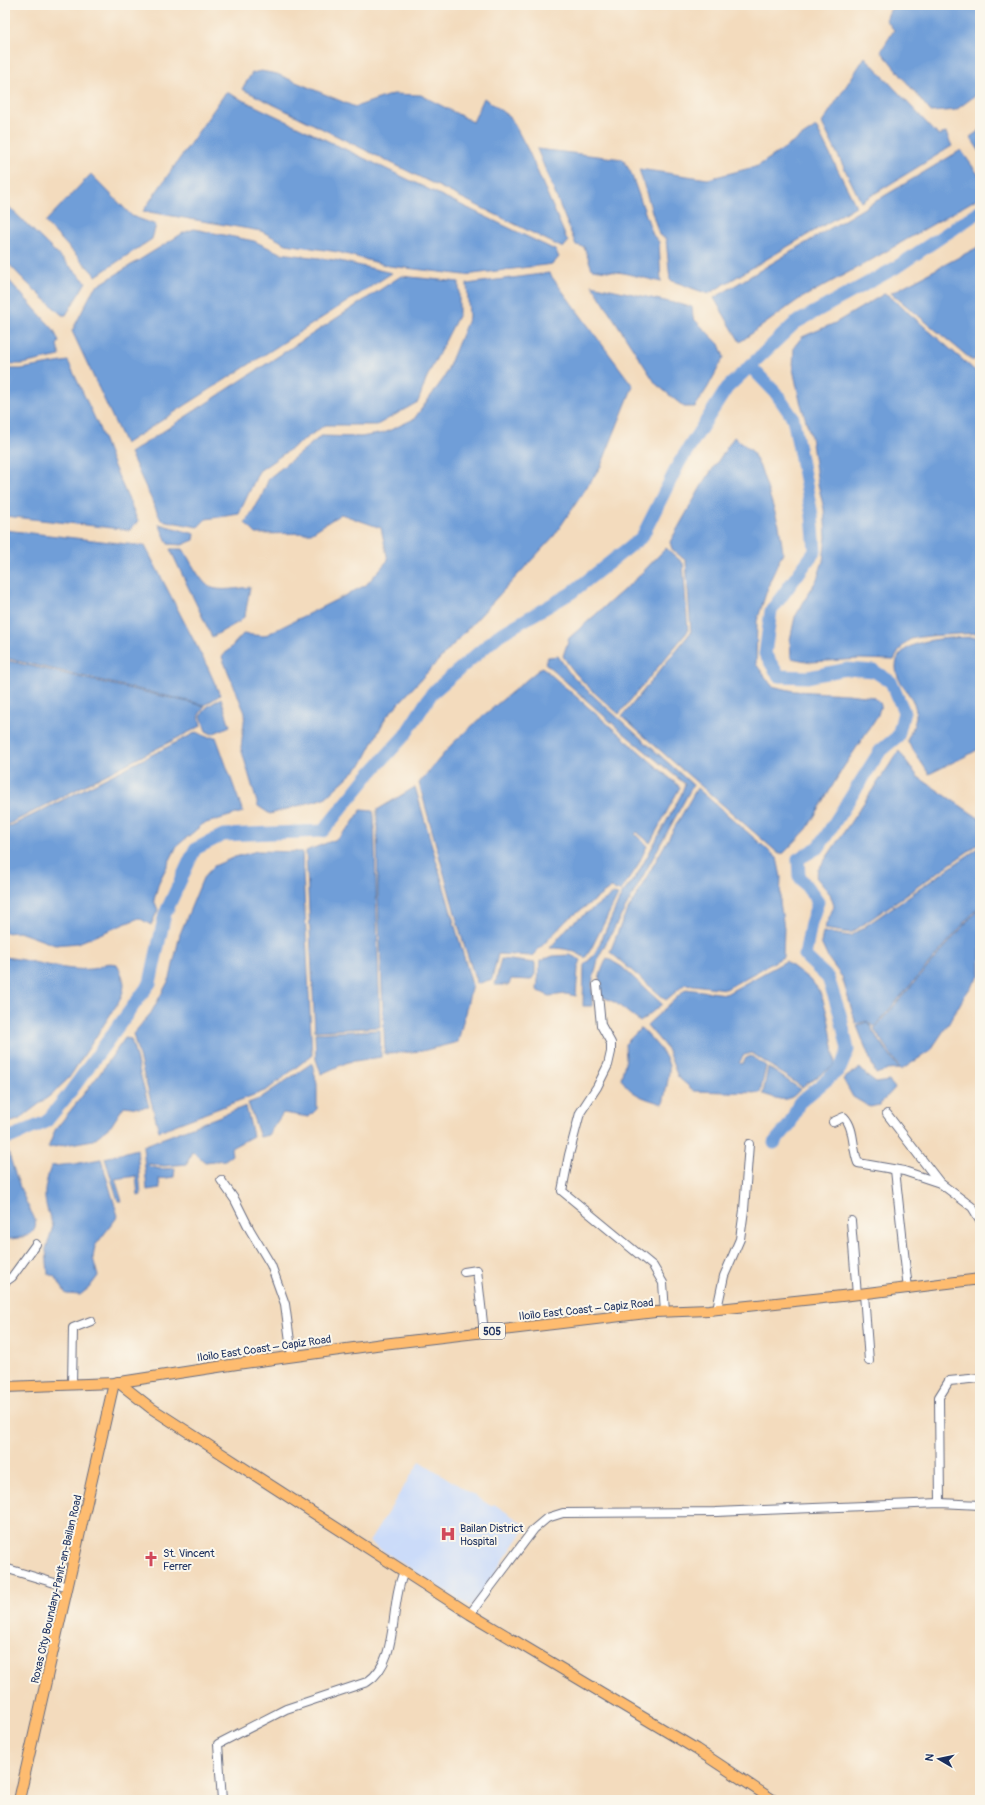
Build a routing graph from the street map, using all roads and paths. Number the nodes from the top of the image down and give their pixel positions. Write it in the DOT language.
graph roads {
  1 [pos="597,986"];
  2 [pos="887,1114"];
  3 [pos="833,1122"];
  4 [pos="749,1144"];
  5 [pos="895,1170"];
  6 [pos="221,1180"];
  7 [pos="940,1183"];
  8 [pos="980,1220"];
  9 [pos="850,1221"];
  10 [pos="36,1244"];
  11 [pos="464,1272"];
  12 [pos="980,1279"];
  13 [pos="5,1282"];
  14 [pos="908,1289"];
  15 [pos="861,1294"];
  16 [pos="717,1309"];
  17 [pos="665,1312"];
  18 [pos="91,1321"];
  19 [pos="484,1332"];
  20 [pos="292,1356"];
  21 [pos="869,1361"];
  22 [pos="980,1378"];
  23 [pos="116,1382"];
  24 [pos="72,1385"];
  25 [pos="5,1387"];
  26 [pos="940,1503"];
  27 [pos="980,1506"];
  28 [pos="8,1569"];
  29 [pos="404,1572"];
  30 [pos="68,1587"];
  31 [pos="470,1614"];
  32 [pos="19,1800"];
  33 [pos="222,1800"];
  34 [pos="773,1800"];
  1 -- 17 [label="street"];
  2 -- 7 [label="street"];
  3 -- 5 [label="street"];
  4 -- 16 [label="street"];
  5 -- 7 [label="street"];
  5 -- 14 [label="street"];
  6 -- 20 [label="street"];
  7 -- 8 [label="street"];
  9 -- 15 [label="street"];
  10 -- 13 [label="street"];
  11 -- 19 [label="street"];
  12 -- 14 [label="main road, Iloilo East Coast – Capiz Road / 505"];
  14 -- 15 [label="main road, Iloilo East Coast – Capiz Road / 505"];
  15 -- 16 [label="main road, Iloilo East Coast – Capiz Road / 505"];
  15 -- 21 [label="street"];
  16 -- 17 [label="main road, Iloilo East Coast – Capiz Road / 505"];
  17 -- 19 [label="main road, Iloilo East Coast – Capiz Road / 505"];
  18 -- 24 [label="street"];
  19 -- 20 [label="main road, Iloilo East Coast – Capiz Road / 505"];
  20 -- 23 [label="main road, Iloilo East Coast – Capiz Road / 505"];
  22 -- 26 [label="street"];
  23 -- 24 [label="main road, Iloilo East Coast – Capiz Road / 505"];
  23 -- 29 [label="main road"];
  23 -- 30 [label="main road, Roxas City Boundary-Panit-an-Bailan Road"];
  24 -- 25 [label="main road, Iloilo East Coast – Capiz Road / 505"];
  26 -- 27 [label="street"];
  26 -- 31 [label="street"];
  28 -- 30 [label="street"];
  29 -- 31 [label="main road"];
  29 -- 33 [label="street"];
  30 -- 32 [label="main road, Roxas City Boundary-Panit-an-Bailan Road"];
  31 -- 34 [label="main road"];
}
